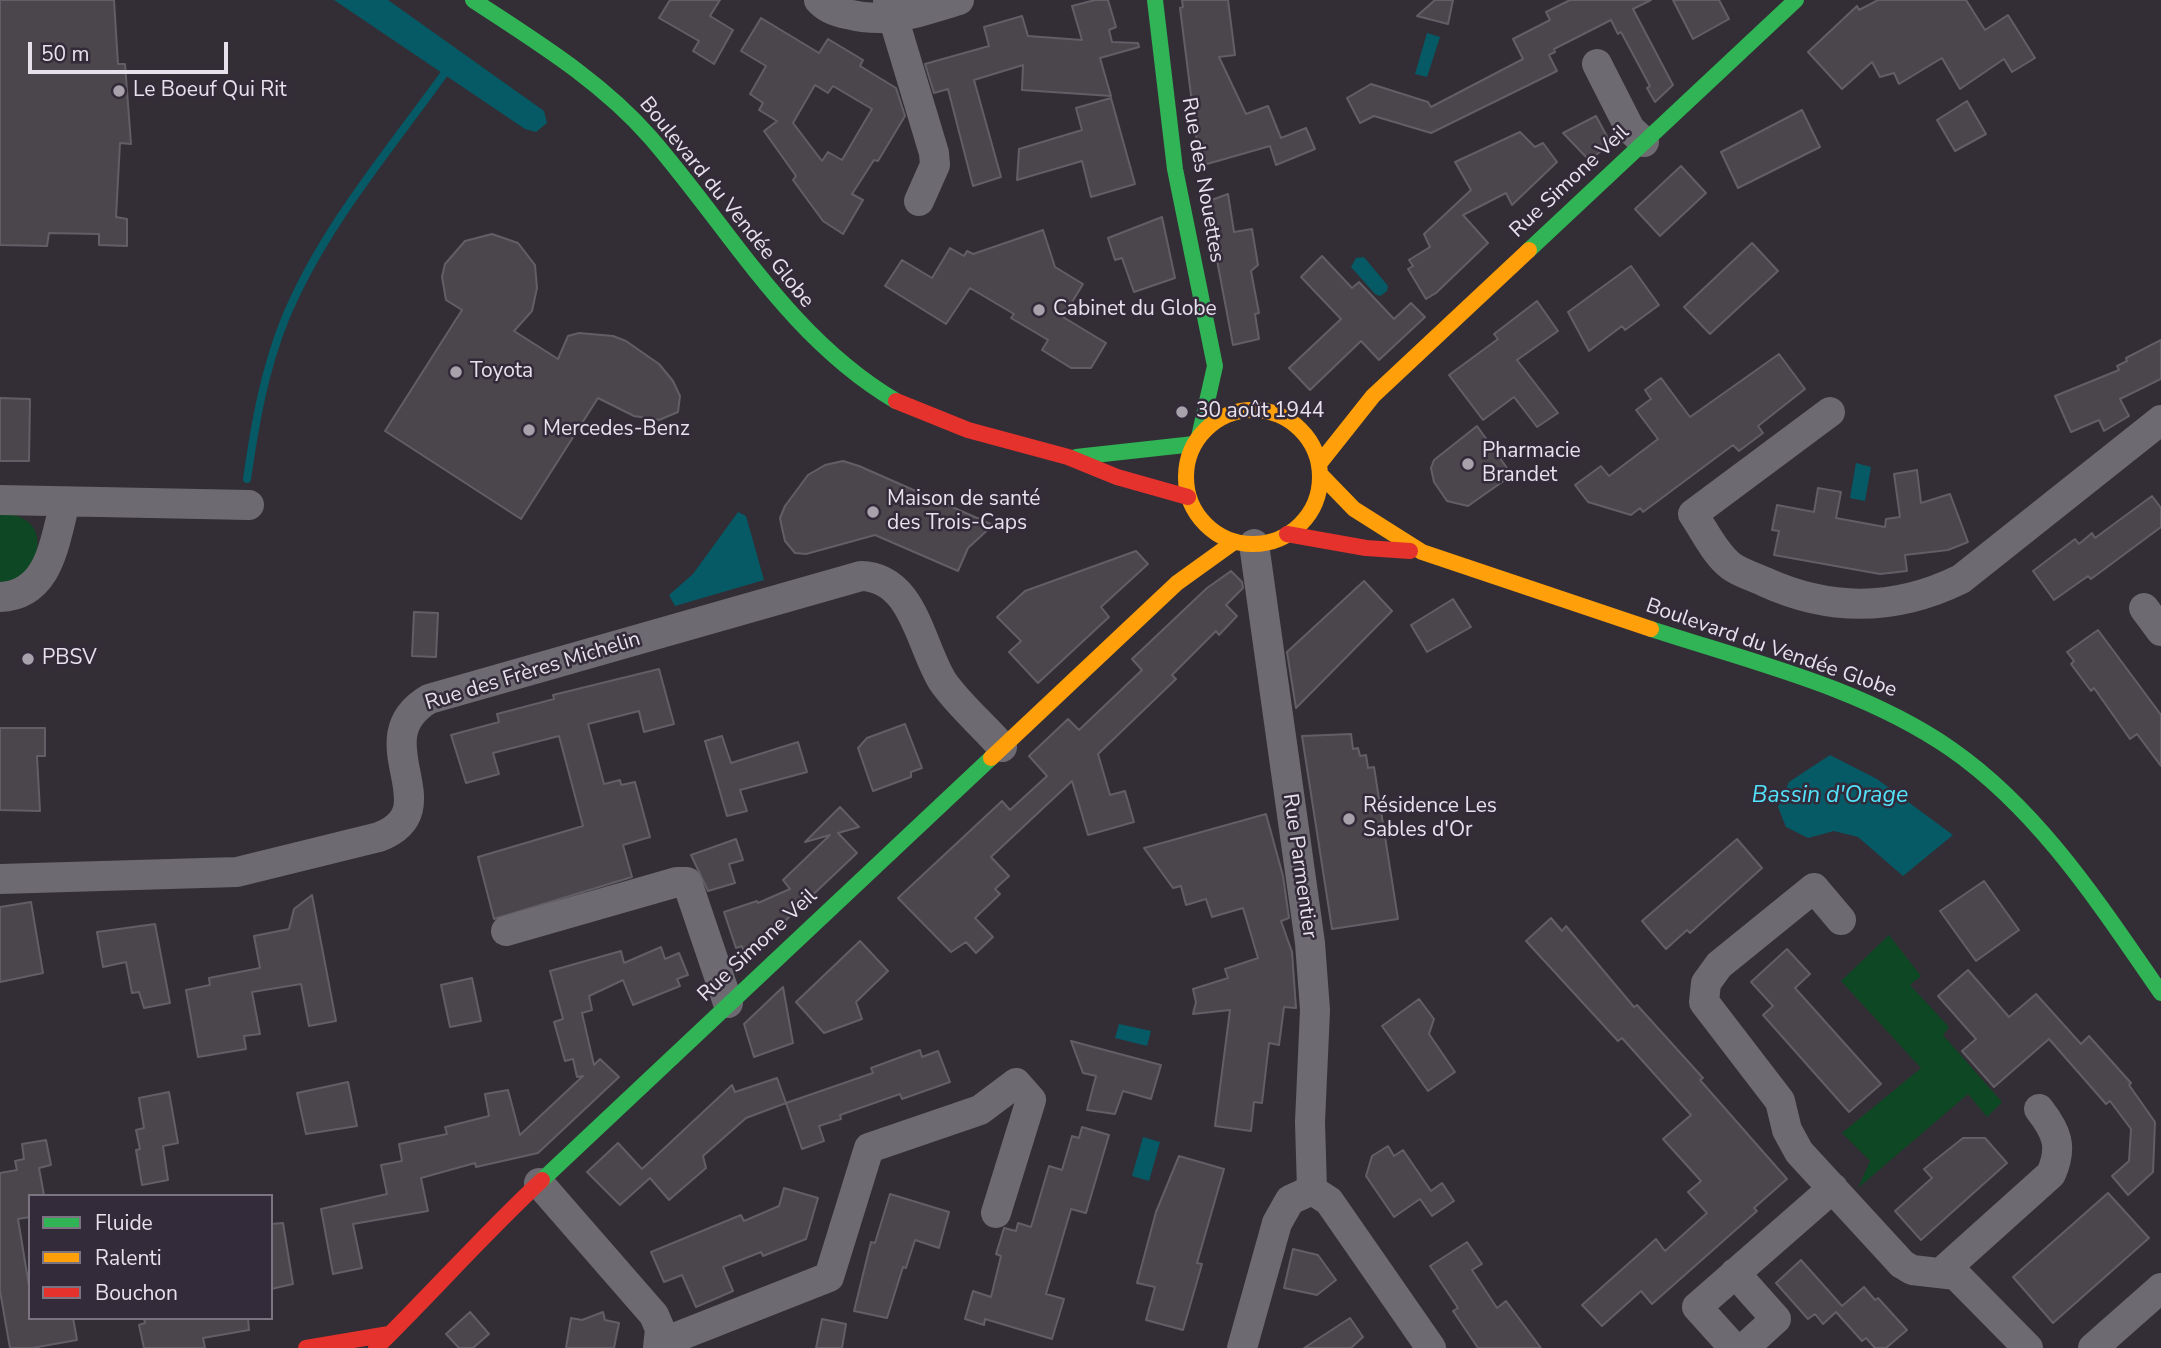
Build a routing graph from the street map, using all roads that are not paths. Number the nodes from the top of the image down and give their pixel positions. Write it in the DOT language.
graph roads {
  1 [pos="473,0"];
  2 [pos="819,0"];
  3 [pos="958,0"];
  4 [pos="1155,0"];
  5 [pos="1796,0"];
  6 [pos="892,9"];
  7 [pos="1597,64"];
  8 [pos="1644,142"];
  9 [pos="919,201"];
  10 [pos="1215,366"];
  11 [pos="1231,384"];
  12 [pos="1373,396"];
  13 [pos="1245,397"];
  14 [pos="1262,410"];
  15 [pos="1830,412"];
  16 [pos="1335,414"];
  17 [pos="1310,417"];
  18 [pos="1289,420"];
  19 [pos="2161,420"];
  20 [pos="1197,441"];
  21 [pos="1071,458"];
  22 [pos="1319,469"];
  23 [pos="0,500"];
  24 [pos="1191,502"];
  25 [pos="65,503"];
  26 [pos="249,505"];
  27 [pos="1192,531"];
  28 [pos="1287,534"];
  29 [pos="1244,543"];
  30 [pos="1422,552"];
  31 [pos="1184,562"];
  32 [pos="1177,583"];
  33 [pos="0,597"];
  34 [pos="1002,747"];
  35 [pos="0,879"];
  36 [pos="1841,920"];
  37 [pos="506,931"];
  38 [pos="2161,993"];
  39 [pos="728,1003"];
  40 [pos="2039,1109"];
  41 [pos="539,1182"];
  42 [pos="1833,1188"];
  43 [pos="1312,1190"];
  44 [pos="996,1213"];
  45 [pos="1943,1271"];
  46 [pos="1735,1273"];
  47 [pos="2161,1288"];
  48 [pos="389,1334"];
  49 [pos="658,1346"];
  50 [pos="309,1348"];
  51 [pos="376,1348"];
  52 [pos="1242,1348"];
  53 [pos="1431,1348"];
  54 [pos="1734,1348"];
  55 [pos="1744,1348"];
  56 [pos="2028,1348"];
  57 [pos="2093,1348"];
  1 -- 21 [label="main road, Boulevard du Vendée Globe"];
  2 -- 6 [label="street"];
  3 -- 6 [label="street"];
  4 -- 10 [label="main road, Rue des Nouettes"];
  5 -- 8 [label="main road, Rue Simone Veil"];
  6 -- 9 [label="street"];
  7 -- 8 [label="street"];
  8 -- 12 [label="main road, Rue Simone Veil"];
  10 -- 11 [label="main road"];
  10 -- 20 [label="main road, Rue des Nouettes"];
  12 -- 16 [label="main road, Rue Simone Veil"];
  12 -- 22 [label="main road, Rue Simone Veil"];
  13 -- 14 [label="main road"];
  14 -- 18 [label="main road"];
  14 -- 20 [label="main road"];
  15 -- 19 [label="street"];
  17 -- 18 [label="main road"];
  18 -- 22 [label="main road"];
  20 -- 21 [label="main road, Boulevard du Vendée Globe"];
  20 -- 24 [label="main road"];
  21 -- 24 [label="main road, Boulevard du Vendée Globe"];
  22 -- 28 [label="main road"];
  22 -- 30 [label="main road, Boulevard du Vendée Globe"];
  23 -- 25 [label="street"];
  24 -- 27 [label="main road"];
  24 -- 29 [label="main road"];
  25 -- 26 [label="street"];
  25 -- 33 [label="street"];
  28 -- 29 [label="main road"];
  28 -- 30 [label="main road, Boulevard du Vendée Globe"];
  29 -- 32 [label="main road, Rue Simone Veil"];
  29 -- 43 [label="street, Rue Parmentier"];
  30 -- 38 [label="main road, Boulevard du Vendée Globe"];
  31 -- 32 [label="main road, Rue Simone Veil"];
  32 -- 34 [label="main road, Rue Simone Veil"];
  34 -- 35 [label="street, Rue des Frères Michelin"];
  34 -- 39 [label="main road, Rue Simone Veil"];
  36 -- 42 [label="street"];
  37 -- 39 [label="street"];
  39 -- 41 [label="main road, Rue Simone Veil"];
  40 -- 45 [label="street"];
  41 -- 48 [label="main road, Rue Simone Veil"];
  41 -- 49 [label="street"];
  42 -- 45 [label="street"];
  42 -- 46 [label="street"];
  43 -- 52 [label="street"];
  43 -- 53 [label="street"];
  44 -- 49 [label="street"];
  45 -- 56 [label="street"];
  46 -- 54 [label="street"];
  46 -- 55 [label="street"];
  47 -- 57 [label="street"];
  48 -- 50 [label="main road"];
  48 -- 51 [label="main road, Rue Simone Veil"];
}
